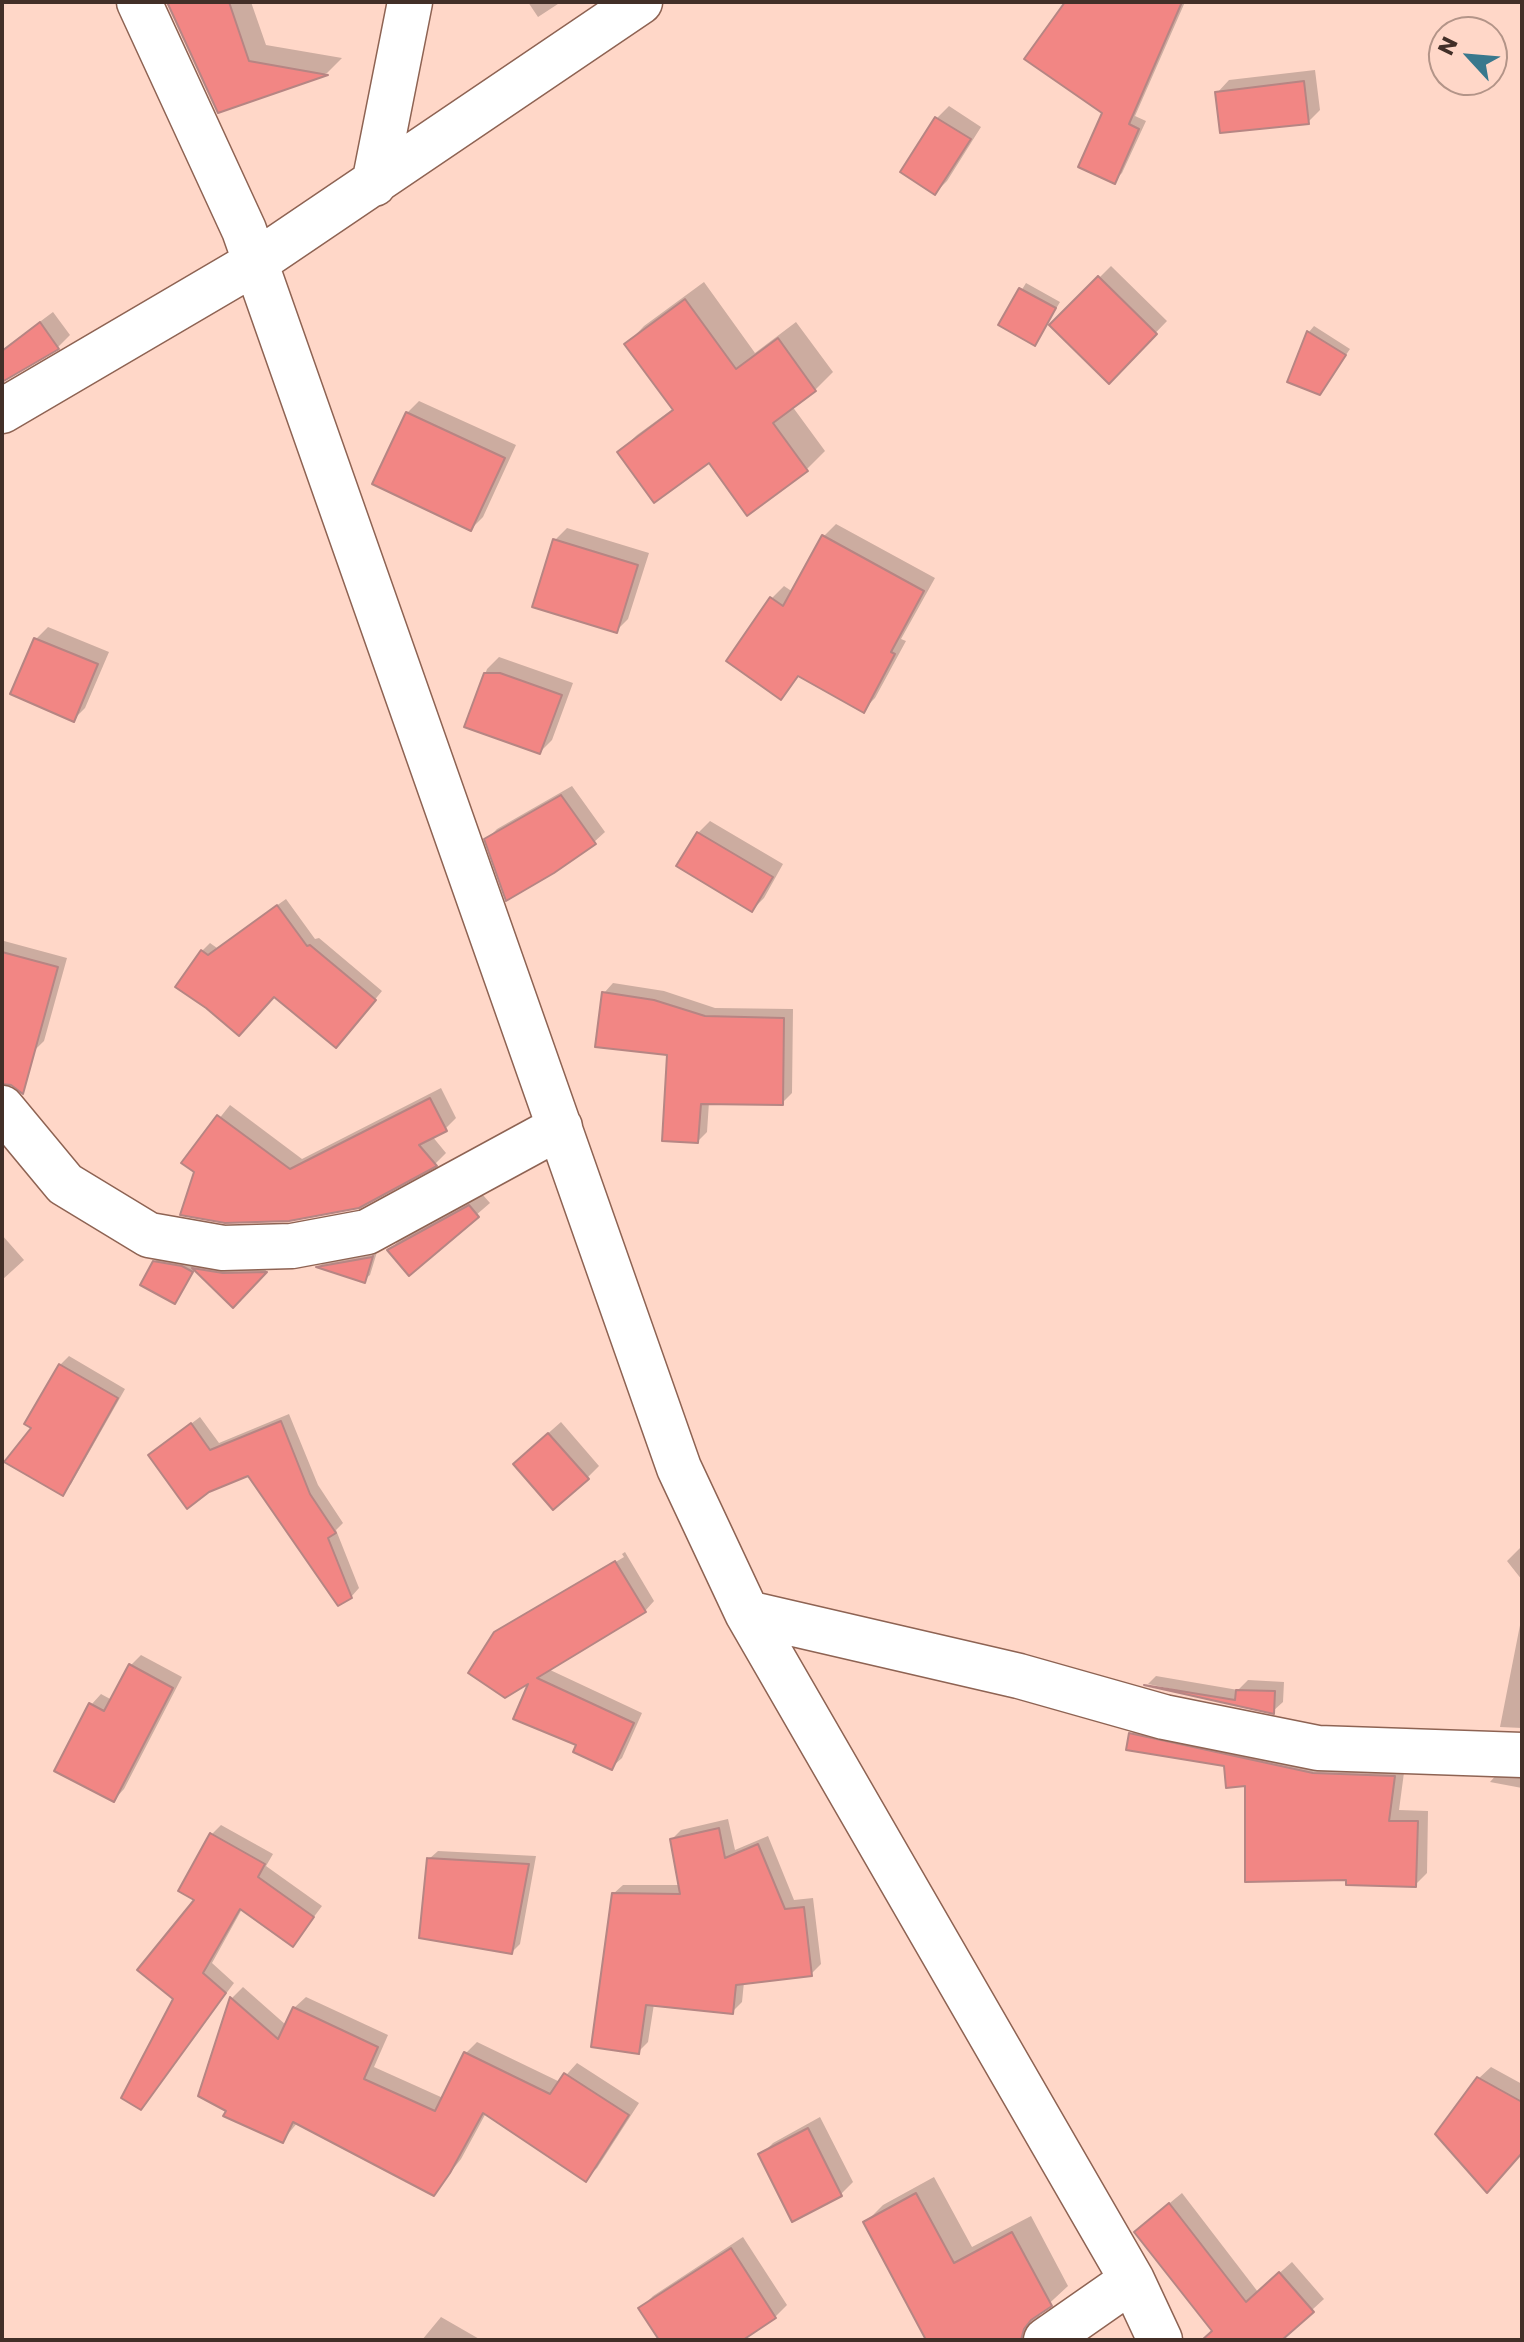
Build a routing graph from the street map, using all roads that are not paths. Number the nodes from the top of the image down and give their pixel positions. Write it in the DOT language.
graph roads {
  1 [pos="139,2"];
  2 [pos="410,2"];
  3 [pos="640,2"];
  4 [pos="374,184"];
  5 [pos="256,262"];
  6 [pos="2,411"];
  7 [pos="2,1108"];
  8 [pos="560,1127"];
  9 [pos="747,1613"];
  10 [pos="1522,1755"];
  11 [pos="1132,2280"];
  12 [pos="1046,2340"];
  13 [pos="1160,2340"];
  1 -- 5 [label="street"];
  2 -- 4 [label="street"];
  3 -- 4 [label="street"];
  4 -- 5 [label="street"];
  5 -- 6 [label="street"];
  5 -- 8 [label="street"];
  7 -- 8 [label="street"];
  8 -- 9 [label="street"];
  9 -- 10 [label="street"];
  9 -- 11 [label="street"];
  11 -- 12 [label="street"];
  11 -- 13 [label="street"];
}
